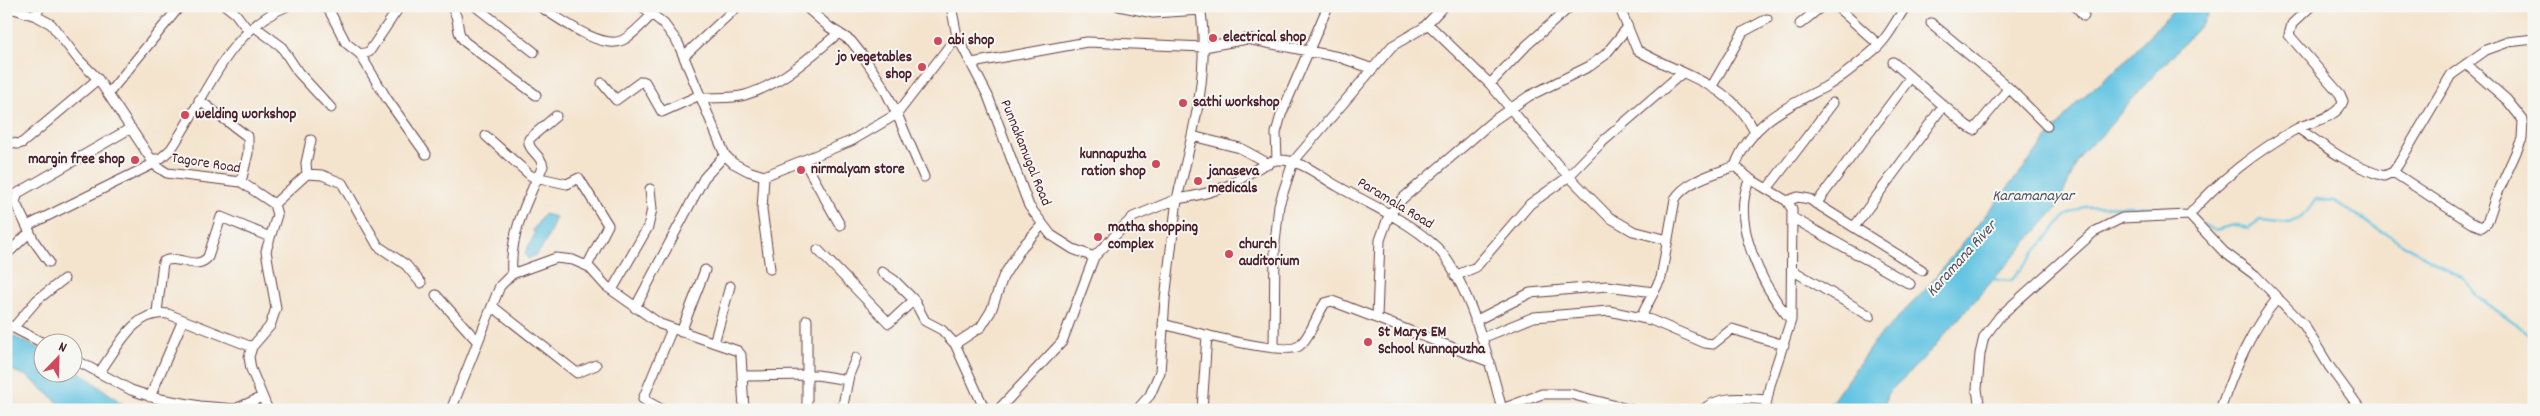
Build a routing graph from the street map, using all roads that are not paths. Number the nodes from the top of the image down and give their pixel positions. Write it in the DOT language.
graph roads {
  1 [pos="40,6"];
  2 [pos="180,6"];
  3 [pos="226,6"];
  4 [pos="322,6"];
  5 [pos="400,6"];
  6 [pos="450,6"];
  7 [pos="475,6"];
  8 [pos="539,6"];
  9 [pos="642,6"];
  10 [pos="738,6"];
  11 [pos="805,6"];
  12 [pos="951,6"];
  13 [pos="1119,6"];
  14 [pos="1328,6"];
  15 [pos="1444,6"];
  16 [pos="1571,6"];
  17 [pos="1619,6"];
  18 [pos="1822,6"];
  19 [pos="1836,6"];
  20 [pos="1906,6"];
  21 [pos="2076,6"];
  22 [pos="2311,6"];
  23 [pos="284,7"];
  24 [pos="1201,8"];
  25 [pos="11,9"];
  26 [pos="653,14"];
  27 [pos="36,16"];
  28 [pos="2084,16"];
  29 [pos="1766,19"];
  30 [pos="1428,24"];
  31 [pos="1800,24"];
  32 [pos="1931,24"];
  33 [pos="1628,27"];
  34 [pos="251,28"];
  35 [pos="839,33"];
  36 [pos="957,36"];
  37 [pos="2534,39"];
  38 [pos="1879,45"];
  39 [pos="1204,47"];
  40 [pos="1310,51"];
  41 [pos="534,52"];
  42 [pos="360,54"];
  43 [pos="684,56"];
  44 [pos="1893,62"];
  45 [pos="972,64"];
  46 [pos="2466,64"];
  47 [pos="1373,69"];
  48 [pos="1682,73"];
  49 [pos="1910,78"];
  50 [pos="98,79"];
  51 [pos="602,83"];
  52 [pos="1490,84"];
  53 [pos="1712,86"];
  54 [pos="2009,88"];
  55 [pos="6,90"];
  56 [pos="108,94"];
  57 [pos="536,95"];
  58 [pos="701,96"];
  59 [pos="6,100"];
  60 [pos="199,100"];
  61 [pos="1833,103"];
  62 [pos="1943,106"];
  63 [pos="331,108"];
  64 [pos="1511,108"];
  65 [pos="897,114"];
  66 [pos="556,116"];
  67 [pos="2047,126"];
  68 [pos="131,128"];
  69 [pos="2298,128"];
  70 [pos="1755,132"];
  71 [pos="486,136"];
  72 [pos="1192,136"];
  73 [pos="311,140"];
  74 [pos="6,141"];
  75 [pos="426,154"];
  76 [pos="725,155"];
  77 [pos="804,160"];
  78 [pos="152,162"];
  79 [pos="1273,162"];
  80 [pos="1293,162"];
  81 [pos="1735,166"];
  82 [pos="2393,172"];
  83 [pos="307,174"];
  84 [pos="764,176"];
  85 [pos="924,177"];
  86 [pos="1568,177"];
  87 [pos="537,178"];
  88 [pos="1750,179"];
  89 [pos="241,182"];
  90 [pos="650,189"];
  91 [pos="1767,189"];
  92 [pos="1178,199"];
  93 [pos="1787,201"];
  94 [pos="274,204"];
  95 [pos="1816,204"];
  96 [pos="1389,215"];
  97 [pos="2188,215"];
  98 [pos="1793,218"];
  99 [pos="840,225"];
  100 [pos="1042,225"];
  101 [pos="1854,228"];
  102 [pos="28,229"];
  103 [pos="270,237"];
  104 [pos="1668,240"];
  105 [pos="818,250"];
  106 [pos="6,256"];
  107 [pos="1094,257"];
  108 [pos="49,262"];
  109 [pos="586,266"];
  110 [pos="770,269"];
  111 [pos="705,270"];
  112 [pos="1792,270"];
  113 [pos="1922,270"];
  114 [pos="882,272"];
  115 [pos="512,274"];
  116 [pos="1455,276"];
  117 [pos="64,279"];
  118 [pos="421,283"];
  119 [pos="1910,284"];
  120 [pos="730,286"];
  121 [pos="612,290"];
  122 [pos="1654,292"];
  123 [pos="436,295"];
  124 [pos="2278,298"];
  125 [pos="914,300"];
  126 [pos="492,306"];
  127 [pos="635,308"];
  128 [pos="157,312"];
  129 [pos="1870,316"];
  130 [pos="1378,317"];
  131 [pos="1641,317"];
  132 [pos="183,320"];
  133 [pos="807,320"];
  134 [pos="1791,320"];
  135 [pos="1475,321"];
  136 [pos="1163,324"];
  137 [pos="10,326"];
  138 [pos="676,330"];
  139 [pos="1207,335"];
  140 [pos="32,337"];
  141 [pos="1482,338"];
  142 [pos="478,342"];
  143 [pos="714,343"];
  144 [pos="955,344"];
  145 [pos="1784,345"];
  146 [pos="252,347"];
  147 [pos="1274,348"];
  148 [pos="856,358"];
  149 [pos="1490,362"];
  150 [pos="82,364"];
  151 [pos="596,365"];
  152 [pos="99,373"];
  153 [pos="809,375"];
  154 [pos="742,376"];
  155 [pos="848,380"];
  156 [pos="150,397"];
  157 [pos="262,397"];
  158 [pos="1728,399"];
  159 [pos="1767,400"];
  160 [pos="842,405"];
  161 [pos="1502,409"];
  162 [pos="268,410"];
  163 [pos="451,410"];
  164 [pos="663,410"];
  165 [pos="744,410"];
  166 [pos="807,410"];
  167 [pos="985,410"];
  168 [pos="998,410"];
  169 [pos="1137,410"];
  170 [pos="1202,410"];
  171 [pos="1632,410"];
  172 [pos="1703,410"];
  173 [pos="1722,410"];
  174 [pos="1765,410"];
  175 [pos="1980,410"];
  176 [pos="2220,410"];
  177 [pos="2361,410"];
  1 -- 27 [label="street"];
  2 -- 56 [label="street"];
  3 -- 34 [label="street"];
  4 -- 42 [label="street"];
  5 -- 42 [label="street"];
  6 -- 57 [label="street"];
  7 -- 41 [label="street"];
  8 -- 26 [label="street"];
  9 -- 26 [label="street"];
  10 -- 43 [label="street"];
  11 -- 35 [label="street"];
  12 -- 36 [label="street, Punnakamugal Road"];
  13 -- 24 [label="street"];
  14 -- 40 [label="street"];
  15 -- 30 [label="street"];
  16 -- 52 [label="street"];
  17 -- 33 [label="street"];
  18 -- 31 [label="street"];
  19 -- 38 [label="street"];
  20 -- 38 [label="street"];
  21 -- 28 [label="street"];
  22 -- 69 [label="street"];
  23 -- 34 [label="street"];
  24 -- 39 [label="street"];
  25 -- 27 [label="street"];
  26 -- 43 [label="street"];
  27 -- 50 [label="street"];
  29 -- 53 [label="street"];
  30 -- 47 [label="street"];
  30 -- 52 [label="street"];
  32 -- 54 [label="street"];
  33 -- 48 [label="street"];
  33 -- 64 [label="street"];
  34 -- 60 [label="street"];
  34 -- 63 [label="street"];
  35 -- 58 [label="street"];
  35 -- 65 [label="street"];
  36 -- 45 [label="street, Punnakamugal Road"];
  36 -- 65 [label="street"];
  37 -- 46 [label="street"];
  38 -- 70 [label="street"];
  39 -- 40 [label="street"];
  39 -- 45 [label="street"];
  39 -- 72 [label="street"];
  40 -- 47 [label="street"];
  40 -- 79 [label="street"];
  42 -- 75 [label="street"];
  43 -- 58 [label="street"];
  44 -- 49 [label="street"];
  45 -- 100 [label="street, Punnakamugal Road"];
  46 -- 82 [label="street"];
  46 -- 82 [label="street"];
  47 -- 80 [label="street"];
  48 -- 53 [label="street"];
  48 -- 86 [label="street"];
  49 -- 62 [label="street"];
  49 -- 95 [label="street"];
  50 -- 56 [label="street"];
  50 -- 74 [label="street"];
  51 -- 58 [label="street"];
  52 -- 64 [label="street"];
  53 -- 70 [label="street"];
  54 -- 62 [label="street"];
  54 -- 67 [label="street"];
  55 -- 59 [label="street"];
  56 -- 68 [label="street"];
  58 -- 76 [label="street"];
  60 -- 78 [label="street"];
  60 -- 89 [label="street"];
  61 -- 91 [label="street"];
  62 -- 101 [label="street"];
  64 -- 86 [label="street"];
  64 -- 96 [label="street"];
  65 -- 77 [label="street"];
  65 -- 85 [label="street"];
  66 -- 87 [label="street"];
  68 -- 78 [label="street"];
  68 -- 102 [label="street"];
  69 -- 82 [label="street"];
  69 -- 97 [label="street"];
  70 -- 81 [label="street"];
  71 -- 87 [label="street"];
  72 -- 79 [label="street"];
  72 -- 92 [label="street"];
  73 -- 83 [label="street"];
  76 -- 84 [label="street"];
  76 -- 127 [label="street"];
  77 -- 84 [label="street"];
  77 -- 99 [label="street"];
  78 -- 89 [label="street, Tagore Road"];
  78 -- 102 [label="street"];
  79 -- 80 [label="street, Paramala Road"];
  79 -- 92 [label="street"];
  80 -- 96 [label="street, Paramala Road"];
  80 -- 147 [label="street"];
  81 -- 88 [label="street"];
  81 -- 104 [label="street"];
  83 -- 94 [label="street"];
  83 -- 118 [label="street"];
  84 -- 110 [label="street"];
  86 -- 104 [label="street"];
  86 -- 116 [label="street"];
  87 -- 109 [label="street"];
  87 -- 115 [label="street"];
  88 -- 91 [label="street"];
  88 -- 134 [label="street"];
  89 -- 94 [label="street, Tagore Road"];
  90 -- 121 [label="street"];
  91 -- 93 [label="street"];
  92 -- 107 [label="street"];
  92 -- 136 [label="street"];
  93 -- 95 [label="street"];
  93 -- 98 [label="street"];
  94 -- 103 [label="street"];
  95 -- 101 [label="street"];
  96 -- 116 [label="street, Paramala Road"];
  96 -- 130 [label="street"];
  97 -- 124 [label="street"];
  97 -- 175 [label="street"];
  98 -- 112 [label="street"];
  98 -- 119 [label="street"];
  100 -- 107 [label="street, Punnakamugal Road"];
  100 -- 144 [label="street"];
  101 -- 113 [label="street"];
  102 -- 106 [label="street"];
  102 -- 108 [label="street"];
  103 -- 128 [label="street"];
  103 -- 146 [label="street"];
  104 -- 122 [label="street"];
  105 -- 125 [label="street"];
  107 -- 168 [label="street"];
  109 -- 115 [label="street"];
  109 -- 121 [label="street"];
  111 -- 138 [label="street"];
  112 -- 129 [label="street"];
  112 -- 134 [label="street"];
  114 -- 125 [label="street"];
  115 -- 126 [label="street"];
  116 -- 135 [label="street, Paramala Road"];
  117 -- 137 [label="street"];
  120 -- 143 [label="street"];
  121 -- 127 [label="street"];
  122 -- 131 [label="street"];
  122 -- 135 [label="street"];
  123 -- 142 [label="street"];
  124 -- 176 [label="street"];
  124 -- 177 [label="street"];
  125 -- 144 [label="street"];
  126 -- 142 [label="street"];
  126 -- 151 [label="street"];
  127 -- 138 [label="street"];
  128 -- 132 [label="street"];
  128 -- 152 [label="street"];
  130 -- 147 [label="street"];
  130 -- 149 [label="street"];
  131 -- 141 [label="street"];
  131 -- 145 [label="street"];
  132 -- 146 [label="street"];
  132 -- 156 [label="street"];
  133 -- 153 [label="street"];
  134 -- 145 [label="street"];
  135 -- 141 [label="street, Paramala Road"];
  136 -- 139 [label="street"];
  136 -- 169 [label="street"];
  137 -- 140 [label="street"];
  138 -- 143 [label="street"];
  138 -- 164 [label="street"];
  139 -- 147 [label="street"];
  139 -- 170 [label="street"];
  141 -- 149 [label="street, Paramala Road"];
  142 -- 163 [label="street"];
  143 -- 154 [label="street"];
  144 -- 167 [label="street"];
  145 -- 159 [label="street"];
  146 -- 157 [label="street"];
  148 -- 155 [label="street"];
  149 -- 161 [label="street, Paramala Road"];
  150 -- 152 [label="street"];
  152 -- 156 [label="street"];
  153 -- 154 [label="street"];
  153 -- 155 [label="street"];
  153 -- 166 [label="street"];
  154 -- 165 [label="street"];
  155 -- 160 [label="street"];
  156 -- 157 [label="street"];
  157 -- 162 [label="street"];
  158 -- 159 [label="street"];
  158 -- 172 [label="street"];
  158 -- 173 [label="street"];
  159 -- 174 [label="street"];
  161 -- 171 [label="street"];
}
